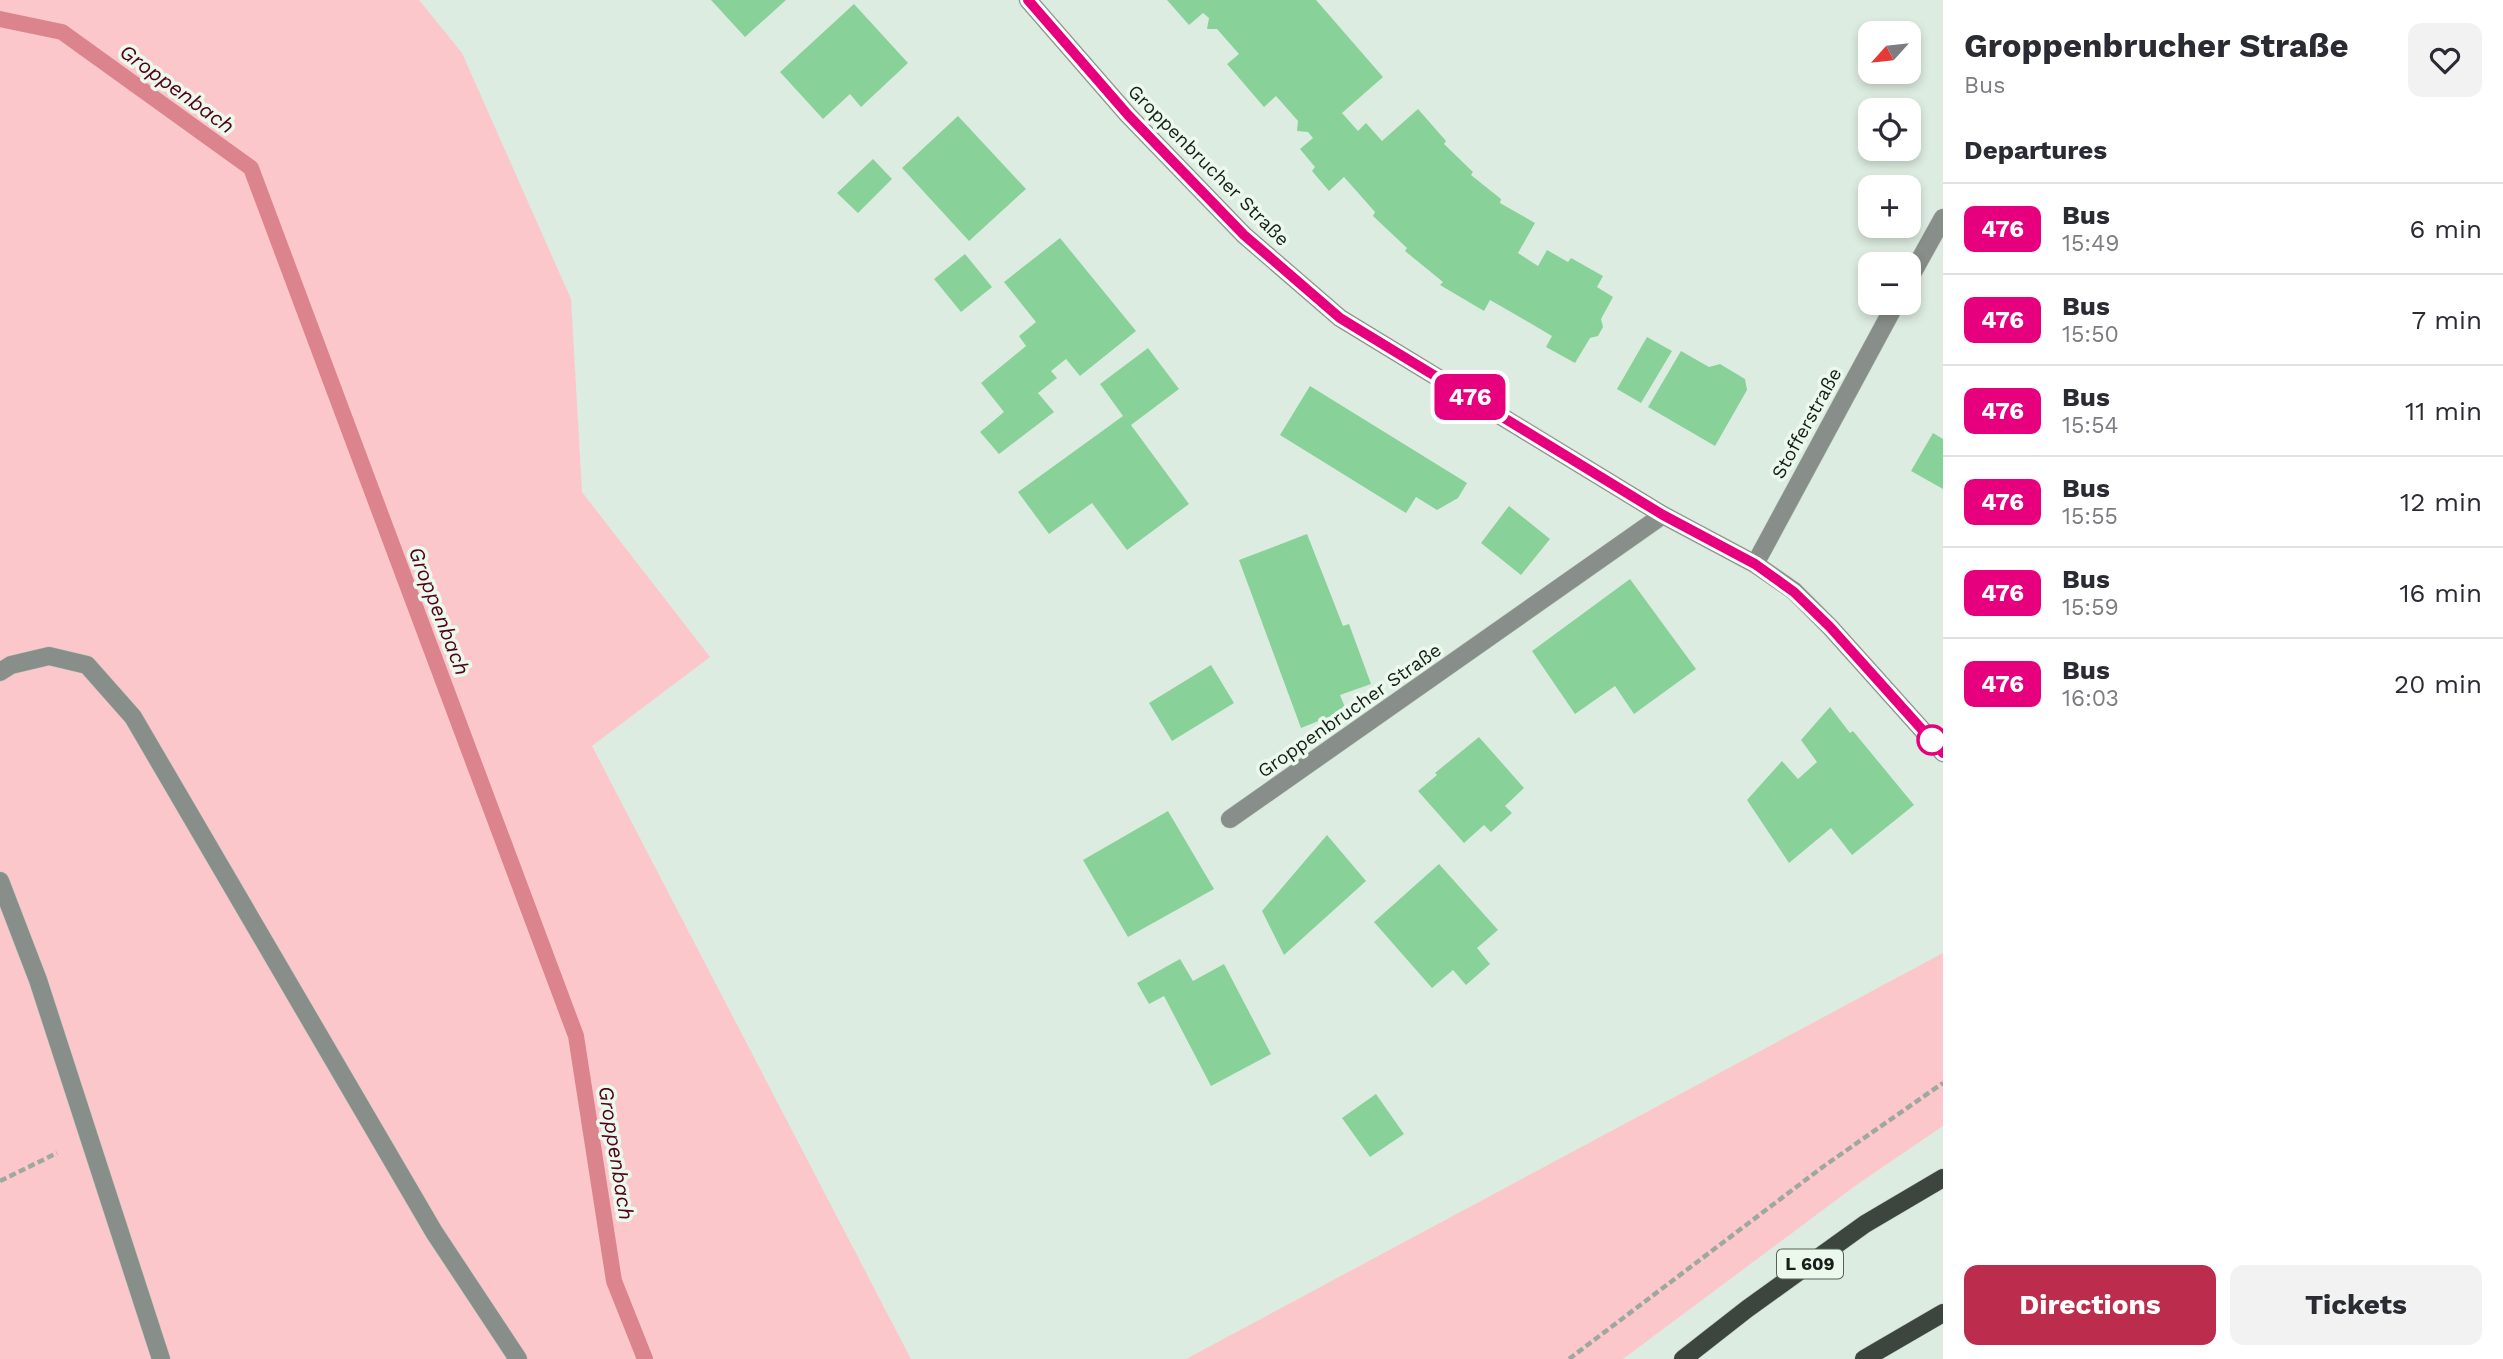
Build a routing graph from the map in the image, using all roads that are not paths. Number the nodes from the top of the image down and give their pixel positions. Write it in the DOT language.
graph roads {
  1 [pos="1028,0"];
  2 [pos="1943,218"];
  3 [pos="1921,257"];
  4 [pos="1890,315"];
  5 [pos="1663,515"];
  6 [pos="1755,564"];
  7 [pos="0,672"];
  8 [pos="1943,753"];
  9 [pos="1230,819"];
  10 [pos="0,881"];
  11 [pos="1943,1178"];
  12 [pos="1943,1313"];
  13 [pos="161,1359"];
  14 [pos="518,1359"];
  15 [pos="1683,1359"];
  16 [pos="1864,1359"];
  1 -- 5 [label="street, Groppenbrucher Straße"];
  2 -- 3 [label="street"];
  4 -- 6 [label="street, Stofferstraße"];
  5 -- 6 [label="street, Groppenbrucher Straße"];
  5 -- 9 [label="street, Groppenbrucher Straße"];
  6 -- 8 [label="street, Groppenbrucher Straße"];
  7 -- 14 [label="street"];
  10 -- 13 [label="street"];
  11 -- 15 [label="main road, L 609"];
  12 -- 16 [label="main road"];
}
